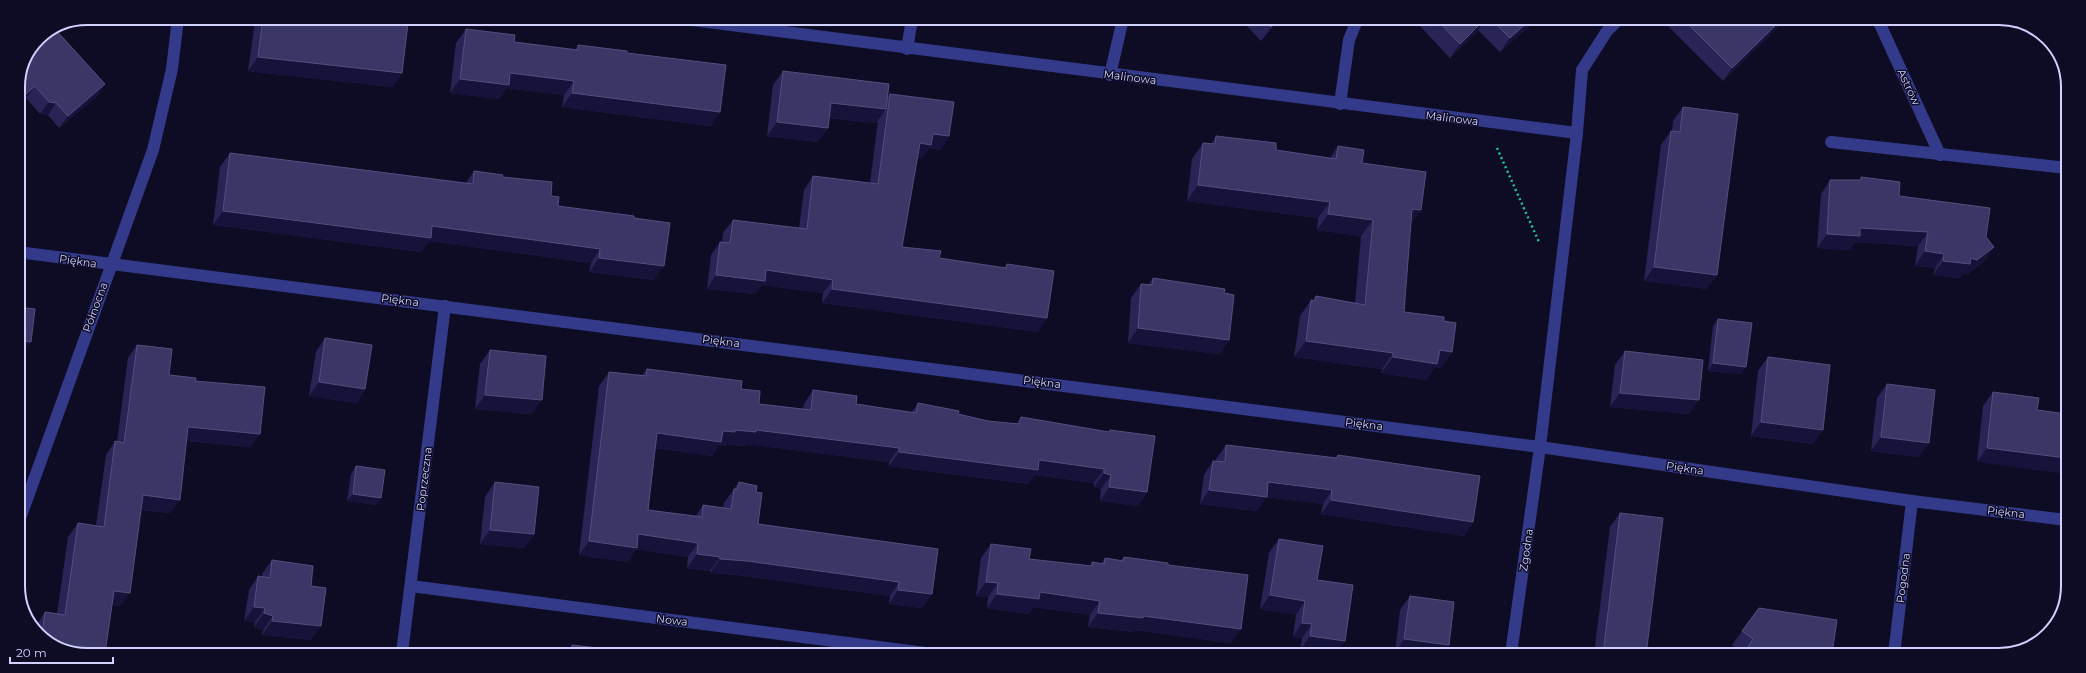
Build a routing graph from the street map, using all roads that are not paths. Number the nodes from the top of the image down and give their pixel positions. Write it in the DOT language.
graph roads {
  1 [pos="177,25"];
  2 [pos="742,25"];
  3 [pos="911,25"];
  4 [pos="1122,25"];
  5 [pos="1355,25"];
  6 [pos="1613,25"];
  7 [pos="1880,25"];
  8 [pos="907,49"];
  9 [pos="1110,75"];
  10 [pos="1340,104"];
  11 [pos="1577,134"];
  12 [pos="1831,142"];
  13 [pos="1940,154"];
  14 [pos="2061,167"];
  15 [pos="25,253"];
  16 [pos="110,265"];
  17 [pos="445,306"];
  18 [pos="1540,447"];
  19 [pos="1912,501"];
  20 [pos="25,504"];
  21 [pos="2061,519"];
  22 [pos="411,586"];
  23 [pos="403,648"];
  24 [pos="887,648"];
  25 [pos="1512,648"];
  26 [pos="1895,648"];
  1 -- 16 [label="street, Północna"];
  2 -- 8 [label="street, Malinowa"];
  3 -- 8 [label="street"];
  4 -- 9 [label="street"];
  5 -- 10 [label="street"];
  6 -- 11 [label="street"];
  7 -- 13 [label="street, Astrów"];
  8 -- 9 [label="street, Malinowa"];
  9 -- 10 [label="street, Malinowa"];
  10 -- 11 [label="street, Malinowa"];
  11 -- 18 [label="street"];
  12 -- 13 [label="street"];
  13 -- 14 [label="street"];
  15 -- 16 [label="street, Piękna"];
  16 -- 17 [label="street, Piękna"];
  16 -- 20 [label="street, Północna"];
  17 -- 18 [label="street, Piękna"];
  17 -- 22 [label="street, Poprzeczna"];
  18 -- 19 [label="street, Piękna"];
  18 -- 25 [label="street, Zgodna"];
  19 -- 21 [label="street, Piękna"];
  19 -- 26 [label="street, Pogodna"];
  22 -- 23 [label="street, Poprzeczna"];
  22 -- 24 [label="street, Nowa"];
}
